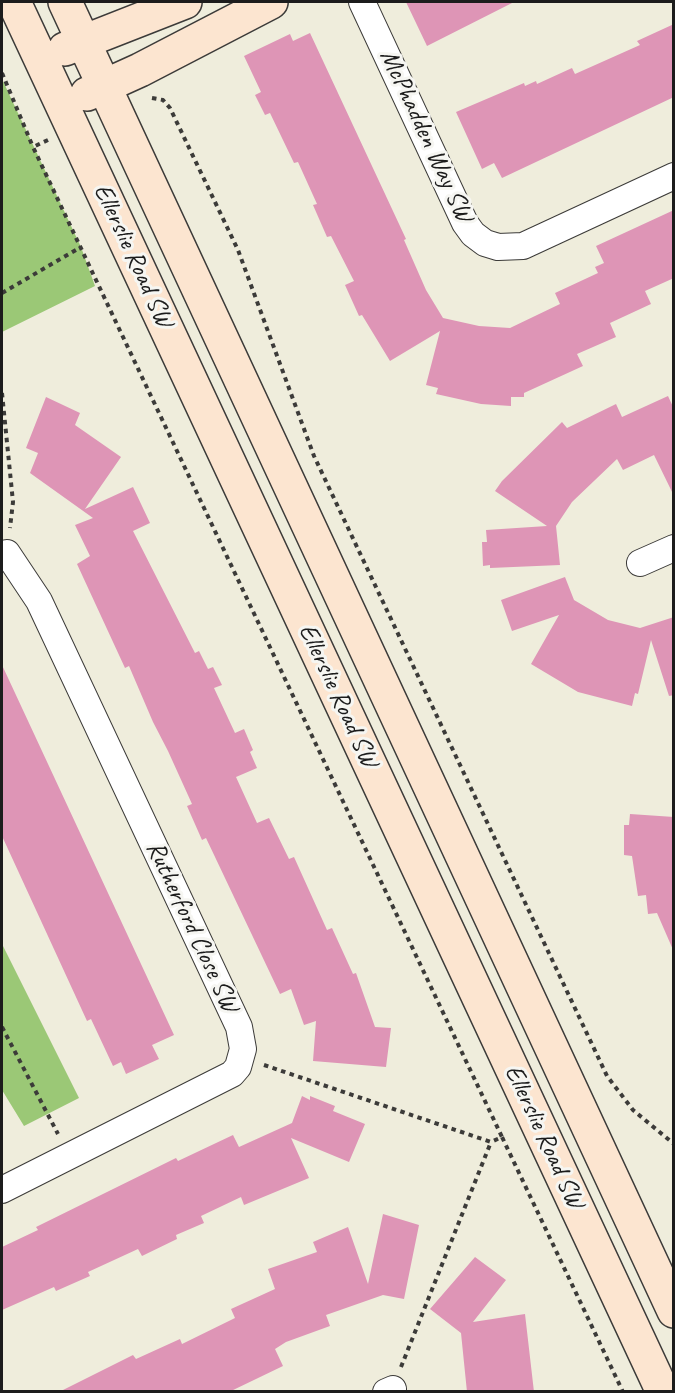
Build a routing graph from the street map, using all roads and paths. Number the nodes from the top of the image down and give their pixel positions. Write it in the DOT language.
graph roads {
  1 [pos="14,2"];
  2 [pos="65,2"];
  3 [pos="185,2"];
  4 [pos="271,2"];
  5 [pos="362,2"];
  6 [pos="84,41"];
  7 [pos="41,59"];
  8 [pos="2,74"];
  9 [pos="105,86"];
  10 [pos="153,97"];
  11 [pos="63,104"];
  12 [pos="56,137"];
  13 [pos="33,147"];
  14 [pos="674,176"];
  15 [pos="81,247"];
  16 [pos="2,293"];
  17 [pos="2,393"];
  18 [pos="674,548"];
  19 [pos="7,552"];
  20 [pos="640,563"];
  21 [pos="2,1027"];
  22 [pos="242,1057"];
  23 [pos="502,1137"];
  24 [pos="491,1142"];
  25 [pos="674,1144"];
  26 [pos="69,1156"];
  27 [pos="2,1190"];
  28 [pos="674,1311"];
  29 [pos="390,1390"];
  30 [pos="622,1392"];
  31 [pos="663,1392"];
  1 -- 7 [label="main road, Ellerslie Road SW"];
  2 -- 6 [label="main road, Ellerslie Road SW"];
  3 -- 6 [label="main road"];
  4 -- 9 [label="main road"];
  5 -- 14 [label="street, McPhadden Way SW"];
  6 -- 7 [label="main road"];
  6 -- 9 [label="main road, Ellerslie Road SW"];
  7 -- 11 [label="main road, Ellerslie Road SW"];
  8 -- 13 [label="path"];
  9 -- 11 [label="main road"];
  9 -- 28 [label="main road, Ellerslie Road SW"];
  10 -- 25 [label="path"];
  11 -- 31 [label="main road, Ellerslie Road SW"];
  12 -- 13 [label="path"];
  13 -- 15 [label="path"];
  15 -- 16 [label="path"];
  15 -- 23 [label="path"];
  17 -- 19 [label="path"];
  18 -- 20 [label="street"];
  19 -- 22 [label="street, Rutherford Close SW"];
  21 -- 26 [label="path"];
  22 -- 24 [label="path"];
  22 -- 26 [label="street"];
  23 -- 24 [label="path"];
  23 -- 30 [label="path"];
  24 -- 29 [label="path"];
  26 -- 27 [label="street"];
}
